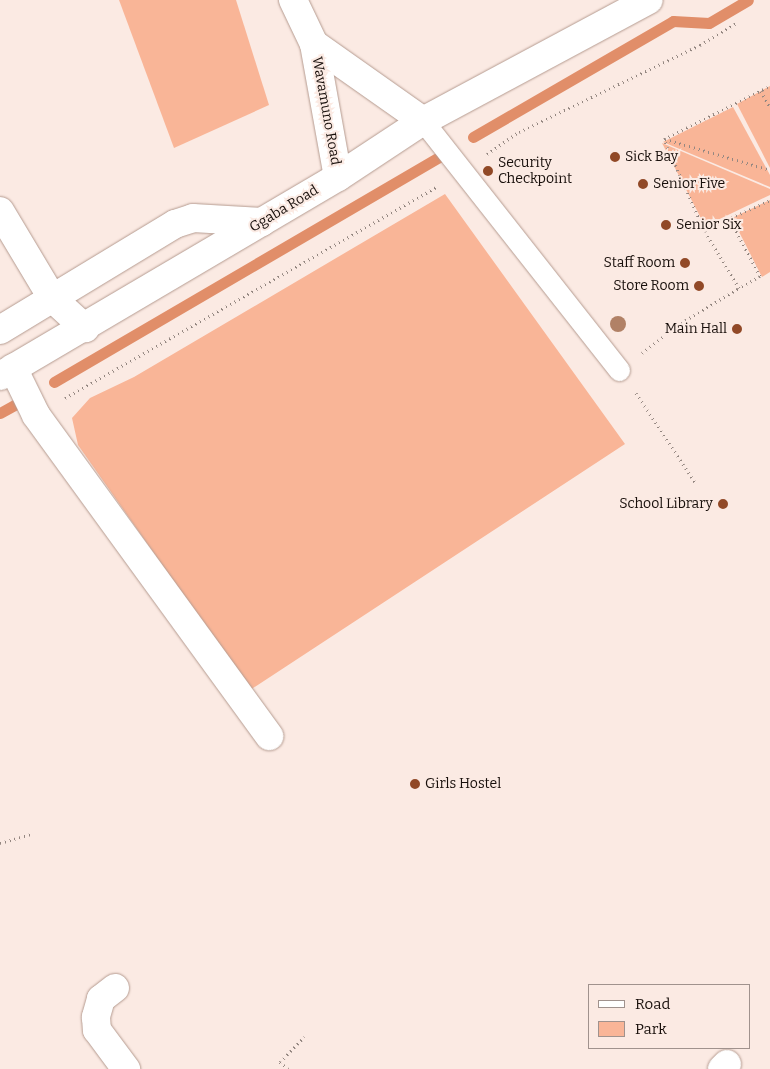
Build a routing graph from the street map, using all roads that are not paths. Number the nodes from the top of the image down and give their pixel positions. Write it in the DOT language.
graph roads {
  1 [pos="293,0"];
  2 [pos="649,0"];
  3 [pos="314,44"];
  4 [pos="423,122"];
  5 [pos="338,177"];
  6 [pos="0,211"];
  7 [pos="262,222"];
  8 [pos="52,298"];
  9 [pos="85,328"];
  10 [pos="0,330"];
  11 [pos="620,370"];
  12 [pos="6,372"];
  13 [pos="269,736"];
  14 [pos="115,988"];
  15 [pos="126,1069"];
  1 -- 3 [label="street, Wavamuno Road"];
  2 -- 4 [label="street, Ggaba Road"];
  3 -- 4 [label="street, Wavamuno Road"];
  3 -- 5 [label="street, Wavamuno Road"];
  4 -- 5 [label="street, Ggaba Road"];
  4 -- 11 [label="lane"];
  5 -- 7 [label="street, Ggaba Road"];
  6 -- 8 [label="street"];
  7 -- 8 [label="street"];
  7 -- 9 [label="street, Ggaba Road"];
  8 -- 9 [label="street"];
  8 -- 10 [label="street"];
  9 -- 12 [label="street, Ggaba Road"];
  12 -- 13 [label="street"];
  14 -- 15 [label="street"];
}
